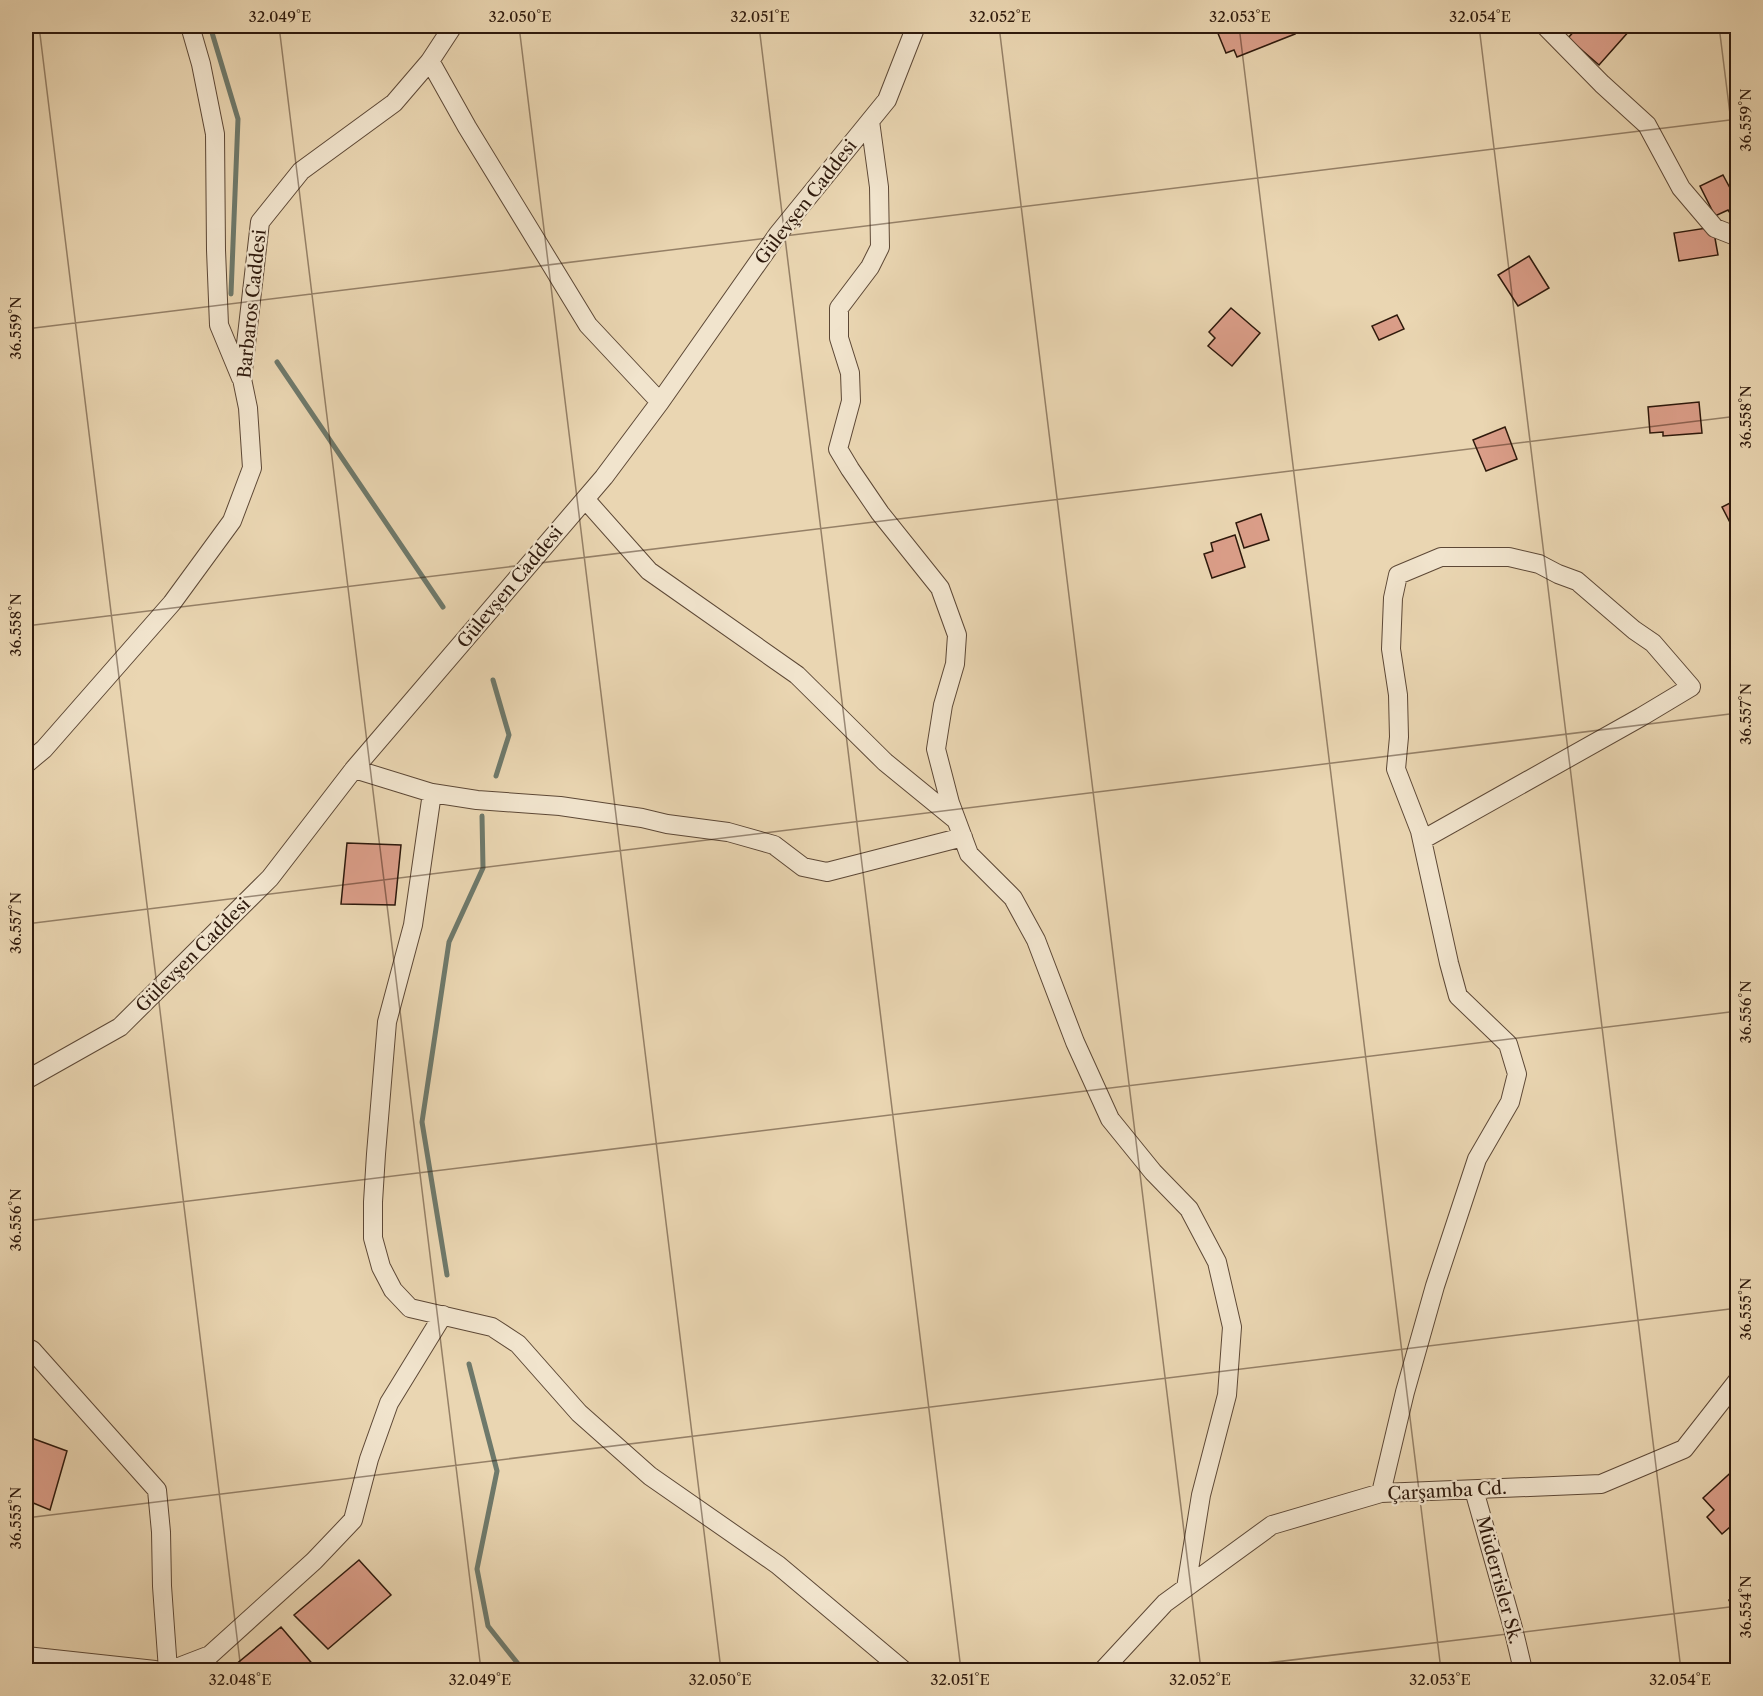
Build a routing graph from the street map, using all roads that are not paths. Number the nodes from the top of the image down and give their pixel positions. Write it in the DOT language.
graph roads {
  1 [pos="190,26"];
  2 [pos="453,26"];
  3 [pos="916,26"];
  4 [pos="1545,26"];
  5 [pos="430,61"];
  6 [pos="870,121"];
  7 [pos="1737,237"];
  8 [pos="242,379"];
  9 [pos="660,402"];
  10 [pos="585,499"];
  11 [pos="26,764"];
  12 [pos="354,769"];
  13 [pos="432,793"];
  14 [pos="960,828"];
  15 [pos="1422,840"];
  16 [pos="26,1080"];
  17 [pos="443,1315"];
  18 [pos="26,1347"];
  19 [pos="1737,1380"];
  20 [pos="1474,1490"];
  21 [pos="1382,1494"];
  22 [pos="1186,1588"];
  23 [pos="26,1656"];
  24 [pos="1519,1669"];
  25 [pos="155,1671"];
  26 [pos="170,1671"];
  27 [pos="903,1671"];
  28 [pos="1102,1671"];
  1 -- 8 [label="street"];
  2 -- 5 [label="street, Barbaros Caddesi"];
  3 -- 6 [label="street, Gülevşen Caddesi"];
  4 -- 7 [label="street"];
  5 -- 8 [label="street, Barbaros Caddesi"];
  5 -- 9 [label="street"];
  6 -- 9 [label="street, Gülevşen Caddesi"];
  6 -- 14 [label="street"];
  8 -- 11 [label="street, Barbaros Caddesi"];
  9 -- 10 [label="street, Gülevşen Caddesi"];
  10 -- 12 [label="street, Gülevşen Caddesi"];
  10 -- 14 [label="street"];
  12 -- 13 [label="street"];
  12 -- 16 [label="street, Gülevşen Caddesi"];
  13 -- 14 [label="street"];
  13 -- 17 [label="street"];
  14 -- 22 [label="street"];
  15 -- 15 [label="street"];
  15 -- 21 [label="street"];
  17 -- 26 [label="street"];
  17 -- 27 [label="street"];
  18 -- 26 [label="street"];
  19 -- 20 [label="street, Çarşamba Cd."];
  20 -- 21 [label="street, Çarşamba Cd."];
  20 -- 24 [label="street, Müderrisler Sk."];
  21 -- 22 [label="street, Çarşamba Cd."];
  22 -- 28 [label="street, Çarşamba Cd."];
  23 -- 25 [label="street"];
}
